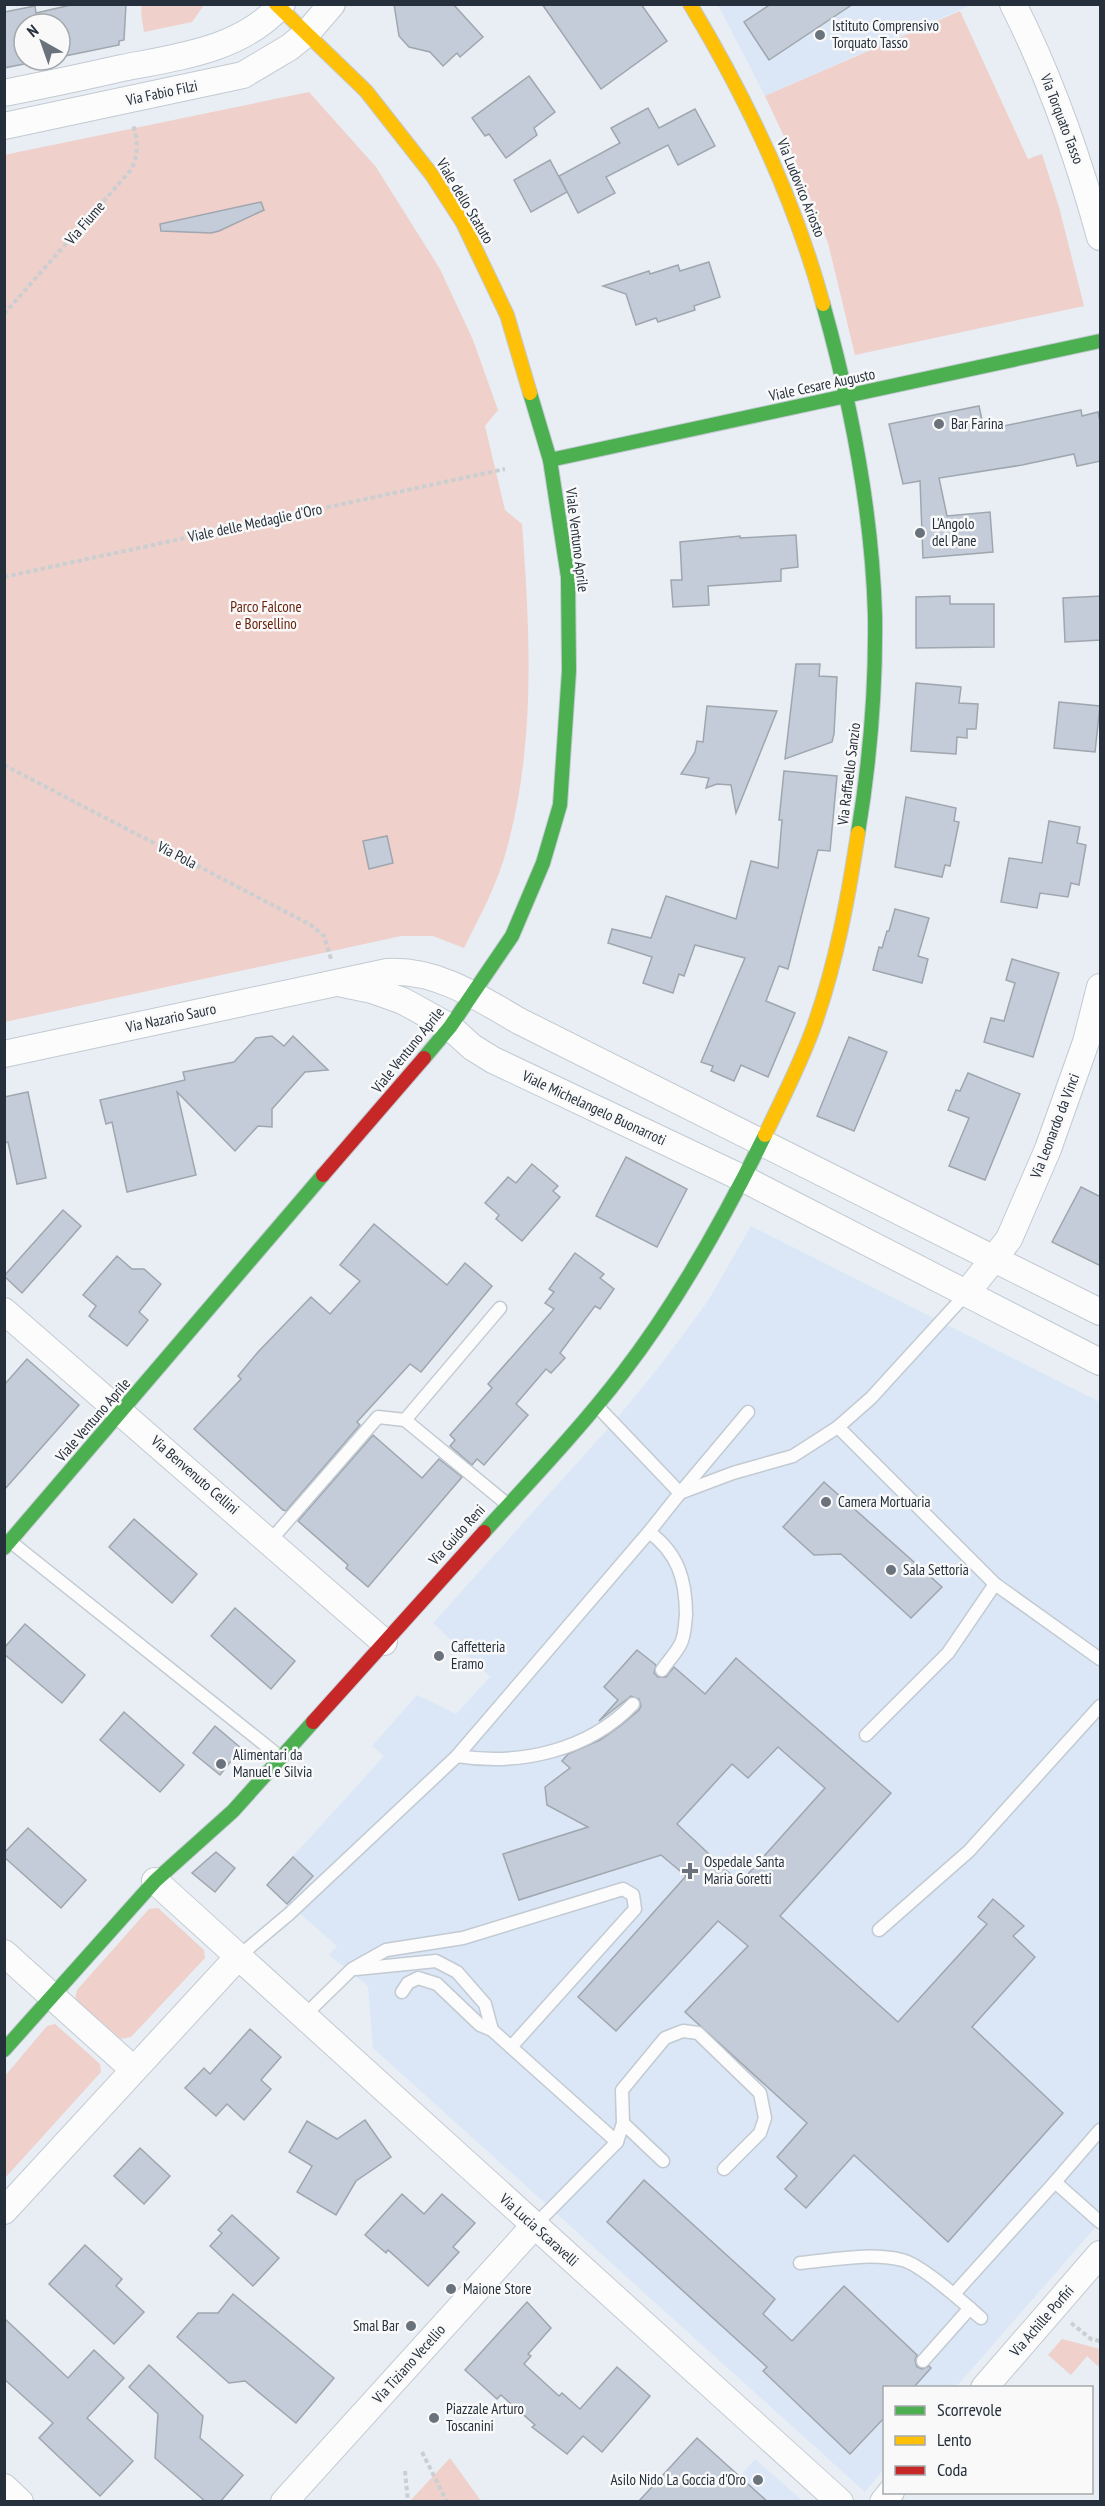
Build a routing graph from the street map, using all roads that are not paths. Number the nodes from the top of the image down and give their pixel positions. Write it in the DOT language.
graph roads {
  1 [pos="332,4"];
  2 [pos="690,4"];
  3 [pos="1013,4"];
  4 [pos="280,6"];
  5 [pos="307,33"];
  6 [pos="4,93"];
  7 [pos="4,126"];
  8 [pos="1101,237"];
  9 [pos="1101,341"];
  10 [pos="846,397"];
  11 [pos="550,460"];
  12 [pos="334,971"];
  13 [pos="1101,987"];
  14 [pos="474,994"];
  15 [pos="450,1027"];
  16 [pos="4,1053"];
  17 [pos="762,1142"];
  18 [pos="744,1179"];
  19 [pos="995,1259"];
  20 [pos="966,1294"];
  21 [pos="500,1308"];
  22 [pos="4,1311"];
  23 [pos="1101,1312"];
  24 [pos="1101,1362"];
  25 [pos="597,1406"];
  26 [pos="122,1411"];
  27 [pos="748,1412"];
  28 [pos="405,1420"];
  29 [pos="838,1427"];
  30 [pos="680,1493"];
  31 [pos="507,1504"];
  32 [pos="649,1532"];
  33 [pos="270,1541"];
  34 [pos="7,1545"];
  35 [pos="995,1584"];
  36 [pos="384,1642"];
  37 [pos="1101,1659"];
  38 [pos="662,1670"];
  39 [pos="633,1704"];
  40 [pos="1101,1706"];
  41 [pos="866,1735"];
  42 [pos="457,1756"];
  43 [pos="281,1758"];
  44 [pos="155,1881"];
  45 [pos="879,1930"];
  46 [pos="4,1953"];
  47 [pos="238,1957"];
  48 [pos="352,1969"];
  49 [pos="402,1992"];
  50 [pos="52,1995"];
  51 [pos="305,2015"];
  52 [pos="492,2030"];
  53 [pos="511,2047"];
  54 [pos="4,2050"];
  55 [pos="133,2069"];
  56 [pos="623,2123"];
  57 [pos="1101,2130"];
  58 [pos="617,2142"];
  59 [pos="663,2161"];
  60 [pos="724,2169"];
  61 [pos="1055,2182"];
  62 [pos="4,2211"];
  63 [pos="1101,2222"];
  64 [pos="534,2226"];
  65 [pos="1101,2254"];
  66 [pos="800,2264"];
  67 [pos="954,2294"];
  68 [pos="970,2308"];
  69 [pos="981,2318"];
  70 [pos="923,2361"];
  71 [pos="986,2386"];
  72 [pos="4,2487"];
  73 [pos="20,2502"];
  74 [pos="284,2502"];
  75 [pos="840,2502"];
  1 -- 5 [label="street, Via Fabio Filzi"];
  2 -- 10 [label="street, Via Ludovico Ariosto"];
  3 -- 8 [label="street, Via Torquato Tasso"];
  4 -- 5 [label="street, Viale dello Statuto"];
  4 -- 6 [label="street"];
  5 -- 7 [label="street, Via Fabio Filzi"];
  5 -- 11 [label="street, Viale dello Statuto"];
  9 -- 10 [label="street, Viale Cesare Augusto"];
  10 -- 11 [label="street, Viale Cesare Augusto"];
  10 -- 17 [label="street, Via Raffaello Sanzio"];
  11 -- 14 [label="street, Viale Ventuno Aprile"];
  12 -- 14 [label="street, Via Nazario Sauro"];
  12 -- 15 [label="street, Via Nazario Sauro"];
  12 -- 16 [label="street, Via Nazario Sauro"];
  13 -- 19 [label="street, Via Leonardo da Vinci"];
  14 -- 15 [label="street, Viale Ventuno Aprile"];
  14 -- 17 [label="street"];
  15 -- 18 [label="street, Viale Michelangelo Buonarroti"];
  15 -- 26 [label="street, Viale Ventuno Aprile"];
  17 -- 18 [label="street"];
  17 -- 19 [label="street"];
  18 -- 20 [label="street, Viale Michelangelo Buonarroti"];
  18 -- 25 [label="street, Via Guido Reni"];
  19 -- 20 [label="street"];
  19 -- 23 [label="street"];
  20 -- 24 [label="street, Viale Michelangelo Buonarroti"];
  20 -- 29 [label="lane"];
  21 -- 28 [label="lane"];
  22 -- 26 [label="street, Via Benvenuto Cellini"];
  25 -- 30 [label="lane"];
  25 -- 31 [label="street, Via Guido Reni"];
  26 -- 33 [label="street, Via Benvenuto Cellini"];
  26 -- 34 [label="street, Viale Ventuno Aprile"];
  27 -- 30 [label="lane"];
  28 -- 31 [label="lane"];
  28 -- 33 [label="lane"];
  29 -- 30 [label="lane"];
  29 -- 35 [label="lane"];
  30 -- 32 [label="lane"];
  31 -- 36 [label="street, Via Guido Reni"];
  32 -- 38 [label="lane"];
  32 -- 42 [label="lane"];
  33 -- 36 [label="street, Via Benvenuto Cellini"];
  34 -- 43 [label="lane"];
  35 -- 37 [label="lane"];
  35 -- 41 [label="lane"];
  36 -- 43 [label="street, Via Guido Reni"];
  39 -- 42 [label="lane"];
  40 -- 45 [label="lane"];
  42 -- 47 [label="lane"];
  43 -- 44 [label="street, Via Guido Reni"];
  44 -- 47 [label="street, Via Lucia Scaravelli"];
  44 -- 50 [label="street, Via Guido Reni"];
  46 -- 50 [label="street"];
  47 -- 51 [label="street, Via Lucia Scaravelli"];
  47 -- 55 [label="street"];
  48 -- 51 [label="lane"];
  48 -- 52 [label="lane"];
  48 -- 53 [label="lane"];
  49 -- 52 [label="lane"];
  50 -- 54 [label="street, Via Guido Reni"];
  50 -- 55 [label="street"];
  51 -- 64 [label="street, Via Lucia Scaravelli"];
  52 -- 53 [label="lane"];
  53 -- 58 [label="lane"];
  55 -- 62 [label="street"];
  56 -- 58 [label="lane"];
  56 -- 59 [label="lane"];
  56 -- 60 [label="lane"];
  57 -- 61 [label="lane"];
  58 -- 64 [label="lane"];
  61 -- 63 [label="lane"];
  61 -- 67 [label="lane"];
  64 -- 74 [label="street, Via Tiziano Vecellio"];
  64 -- 75 [label="street, Via Lucia Scaravelli"];
  65 -- 71 [label="street, Via Achille Porfiri"];
  66 -- 67 [label="lane"];
  67 -- 68 [label="lane"];
  68 -- 69 [label="lane"];
  68 -- 70 [label="lane"];
  72 -- 73 [label="street"];
}
